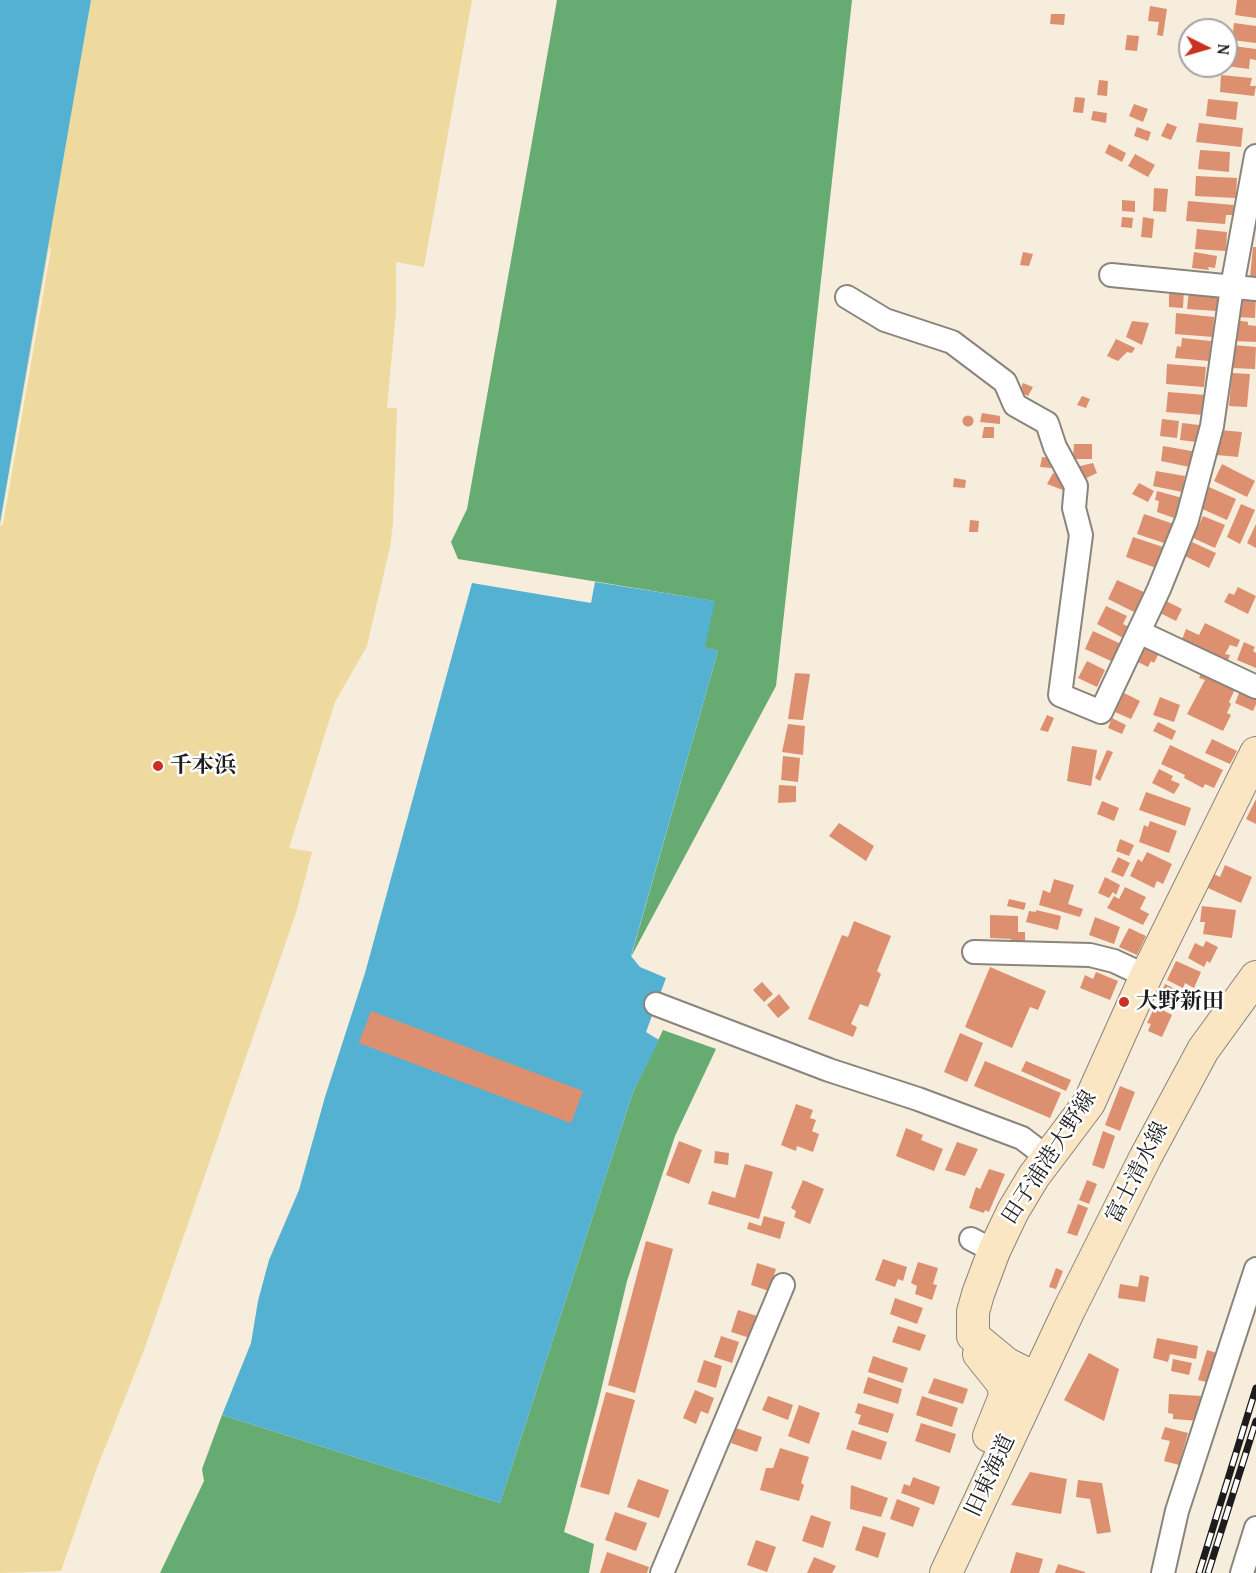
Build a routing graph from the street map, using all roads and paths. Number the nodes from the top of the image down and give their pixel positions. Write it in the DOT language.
graph roads {
  1 [pos="1256,156"];
  2 [pos="1252,200"];
  3 [pos="1111,275"];
  4 [pos="1232,287"];
  5 [pos="1256,289"];
  6 [pos="847,297"];
  7 [pos="1139,632"];
  8 [pos="1256,687"];
  9 [pos="1256,753"];
  10 [pos="974,952"];
  11 [pos="1146,976"];
  12 [pos="1256,977"];
  13 [pos="656,1004"];
  14 [pos="1047,1157"];
  15 [pos="1256,1269"];
  16 [pos="783,1285"];
  17 [pos="974,1336"];
  18 [pos="1037,1379"];
  19 [pos="1256,1528"];
  20 [pos="662,1573"];
  21 [pos="933,1573"];
  22 [pos="946,1573"];
  23 [pos="1163,1573"];
  24 [pos="1242,1573"];
  1 -- 2 [label="street"];
  2 -- 4 [label="street"];
  3 -- 4 [label="street"];
  4 -- 5 [label="street"];
  4 -- 7 [label="street"];
  6 -- 7 [label="street"];
  7 -- 8 [label="street"];
  9 -- 11 [label="main road, 田子浦港大野線"];
  10 -- 11 [label="street"];
  11 -- 14 [label="main road, 田子浦港大野線"];
  12 -- 18 [label="main road, 富士清水線"];
  13 -- 14 [label="street"];
  14 -- 17 [label="main road, 田子浦港大野線"];
  15 -- 23 [label="street"];
  16 -- 20 [label="street"];
  17 -- 18 [label="main road"];
  17 -- 21 [label="main road"];
  18 -- 22 [label="main road, 旧東海道"];
  19 -- 24 [label="street"];
}
